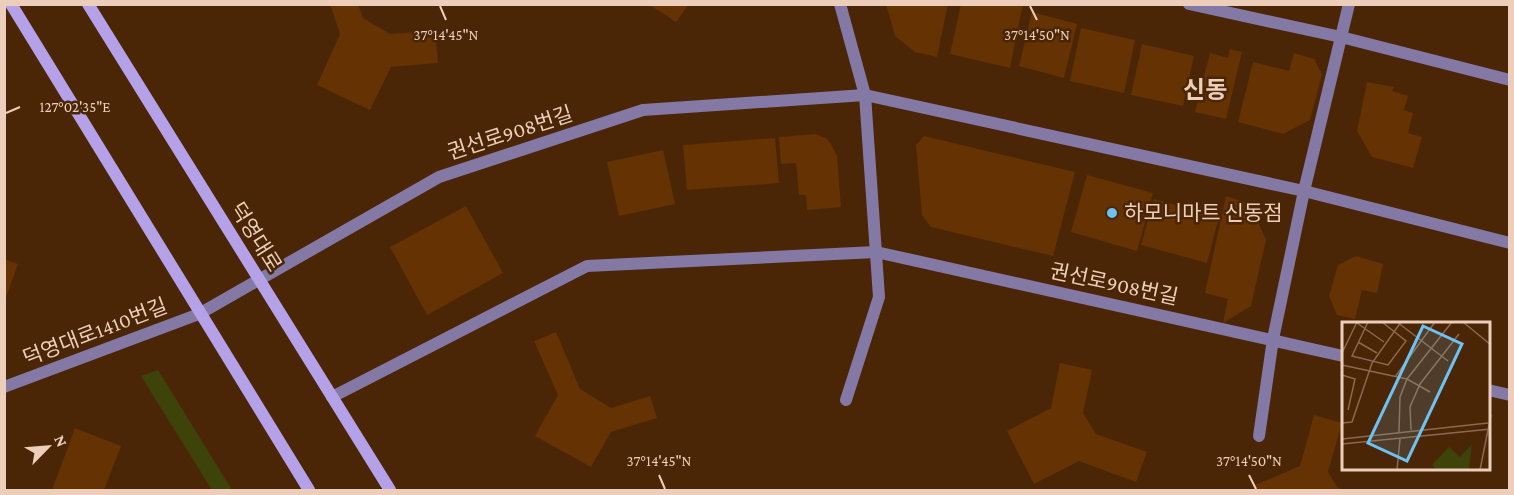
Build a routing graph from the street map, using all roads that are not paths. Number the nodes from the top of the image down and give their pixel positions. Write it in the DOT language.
graph roads {
  1 [pos="11,4"];
  2 [pos="88,4"];
  3 [pos="840,4"];
  4 [pos="1189,4"];
  5 [pos="1348,4"];
  6 [pos="1341,37"];
  7 [pos="1509,80"];
  8 [pos="866,95"];
  9 [pos="1304,191"];
  10 [pos="1509,243"];
  11 [pos="876,252"];
  12 [pos="260,279"];
  13 [pos="199,314"];
  14 [pos="1273,339"];
  15 [pos="1342,356"];
  16 [pos="4,387"];
  17 [pos="1490,390"];
  18 [pos="1509,395"];
  19 [pos="332,397"];
  20 [pos="846,400"];
  21 [pos="1259,436"];
  22 [pos="309,490"];
  23 [pos="390,490"];
  1 -- 13 [label="main road"];
  2 -- 12 [label="main road, 덕영대로"];
  3 -- 8 [label="street"];
  4 -- 6 [label="street"];
  5 -- 6 [label="street"];
  6 -- 7 [label="street"];
  6 -- 9 [label="street"];
  8 -- 9 [label="street, 권선로908번길"];
  8 -- 11 [label="street"];
  8 -- 12 [label="street, 권선로908번길"];
  9 -- 10 [label="street, 권선로908번길"];
  9 -- 14 [label="street"];
  11 -- 14 [label="street, 권선로908번길"];
  11 -- 19 [label="street, 권선로908번길"];
  11 -- 20 [label="street"];
  12 -- 13 [label="street, 권선로908번길"];
  12 -- 19 [label="main road, 덕영대로"];
  13 -- 16 [label="street, 덕영대로1410번길"];
  13 -- 22 [label="main road"];
  14 -- 15 [label="street, 권선로908번길"];
  14 -- 21 [label="street"];
  17 -- 18 [label="street"];
  19 -- 23 [label="main road, 덕영대로"];
}
